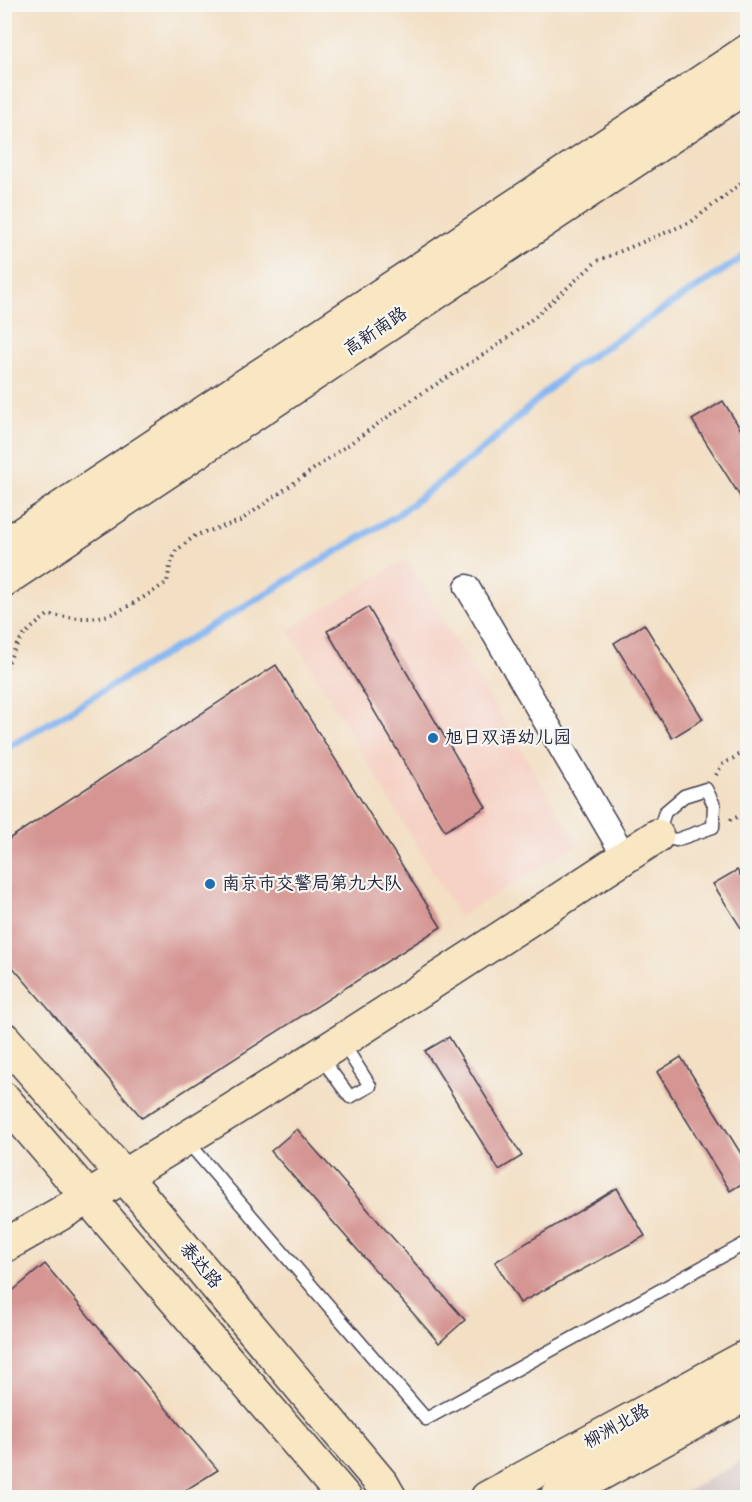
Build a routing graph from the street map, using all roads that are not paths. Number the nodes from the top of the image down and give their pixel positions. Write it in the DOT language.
graph roads {
  1 [pos="747,51"];
  2 [pos="747,85"];
  3 [pos="4,546"];
  4 [pos="4,580"];
  5 [pos="467,587"];
  6 [pos="657,837"];
  7 [pos="625,857"];
  8 [pos="4,1039"];
  9 [pos="4,1099"];
  10 [pos="186,1139"];
  11 [pos="125,1177"];
  12 [pos="89,1198"];
  13 [pos="747,1242"];
  14 [pos="4,1246"];
  15 [pos="747,1356"];
  16 [pos="747,1393"];
  17 [pos="345,1497"];
  18 [pos="390,1497"];
  19 [pos="487,1497"];
  20 [pos="556,1497"];
  1 -- 3 [label="main road, 高新南路"];
  2 -- 4 [label="main road, 高新南路"];
  5 -- 7 [label="street"];
  6 -- 6 [label="lane"];
  6 -- 7 [label="main road"];
  7 -- 10 [label="main road"];
  8 -- 11 [label="main road, 泰达路"];
  9 -- 12 [label="main road"];
  10 -- 11 [label="main road"];
  10 -- 13 [label="lane"];
  11 -- 12 [label="main road"];
  11 -- 18 [label="main road, 泰达路"];
  12 -- 14 [label="main road"];
  12 -- 17 [label="main road"];
  15 -- 19 [label="main road, 柳洲北路"];
  16 -- 20 [label="main road, 柳洲北路"];
}
